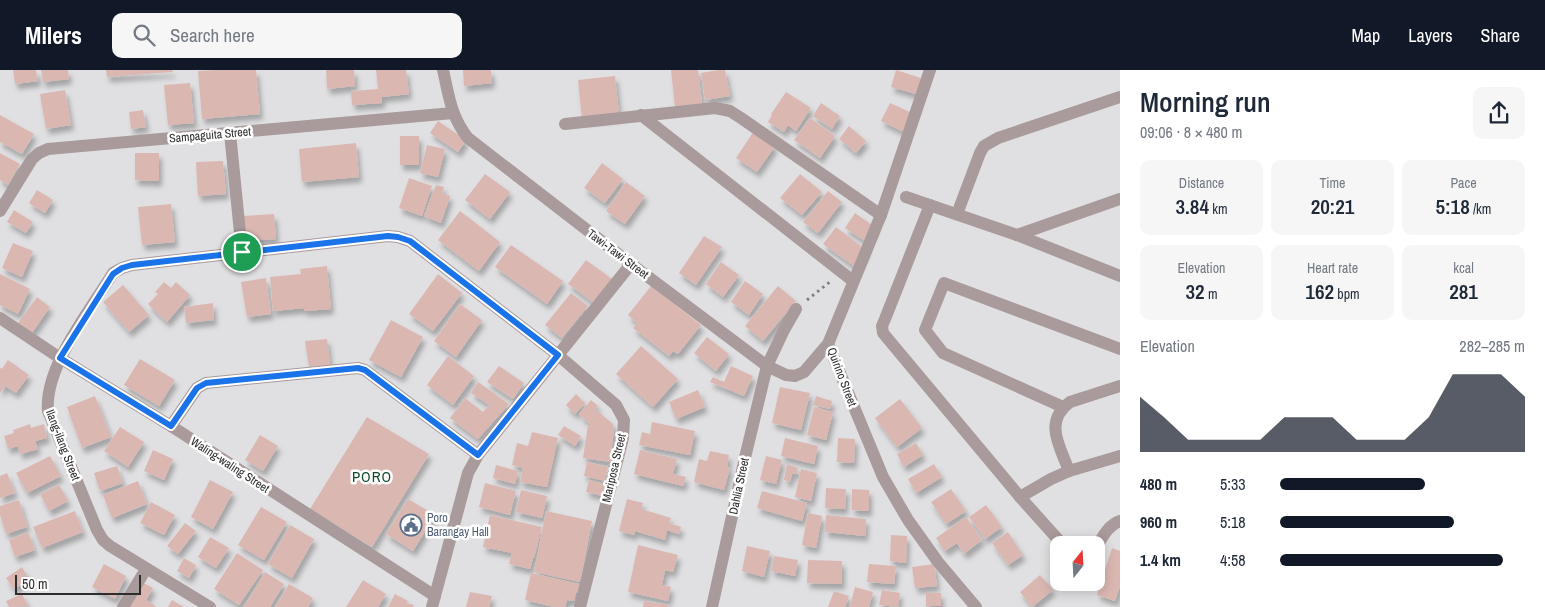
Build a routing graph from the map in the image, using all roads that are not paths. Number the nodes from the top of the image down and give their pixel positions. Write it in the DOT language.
graph roads {
  1 [pos="443,70"];
  2 [pos="930,70"];
  3 [pos="1120,97"];
  4 [pos="453,113"];
  5 [pos="641,115"];
  6 [pos="565,124"];
  7 [pos="230,133"];
  8 [pos="906,197"];
  9 [pos="1120,200"];
  10 [pos="930,205"];
  11 [pos="0,211"];
  12 [pos="957,214"];
  13 [pos="881,215"];
  14 [pos="1017,235"];
  15 [pos="242,252"];
  16 [pos="631,264"];
  17 [pos="1120,276"];
  18 [pos="854,281"];
  19 [pos="796,309"];
  20 [pos="0,318"];
  21 [pos="828,344"];
  22 [pos="1120,348"];
  23 [pos="558,355"];
  24 [pos="60,358"];
  25 [pos="767,366"];
  26 [pos="1120,386"];
  27 [pos="1063,407"];
  28 [pos="171,426"];
  29 [pos="478,455"];
  30 [pos="1120,456"];
  31 [pos="1069,471"];
  32 [pos="1020,497"];
  33 [pos="1120,521"];
  34 [pos="1055,536"];
  35 [pos="1103,536"];
  36 [pos="146,569"];
  37 [pos="433,602"];
  38 [pos="123,607"];
  39 [pos="210,607"];
  40 [pos="580,607"];
  41 [pos="712,607"];
  42 [pos="976,607"];
  1 -- 4 [label="street, Tawi-Tawi Street"];
  2 -- 13 [label="street, Quirino Street"];
  3 -- 12 [label="street"];
  4 -- 7 [label="street, Sampaguita Street"];
  4 -- 16 [label="street, Tawi-Tawi Street"];
  5 -- 6 [label="street"];
  5 -- 13 [label="street"];
  5 -- 18 [label="street"];
  7 -- 11 [label="street, Sampaguita Street"];
  7 -- 15 [label="street"];
  8 -- 10 [label="street"];
  9 -- 14 [label="street"];
  10 -- 12 [label="street"];
  10 -- 32 [label="street"];
  12 -- 14 [label="street"];
  13 -- 18 [label="street, Quirino Street"];
  14 -- 17 [label="street"];
  15 -- 23 [label="street, Ilang-ilang Street"];
  15 -- 24 [label="street, Ilang-ilang Street"];
  16 -- 23 [label="street"];
  16 -- 25 [label="street, Tawi-Tawi Street"];
  18 -- 21 [label="street, Quirino Street"];
  19 -- 25 [label="street, Dahlia Street"];
  20 -- 24 [label="street, Waling-waling Street"];
  21 -- 25 [label="street, Tawi-Tawi Street"];
  21 -- 42 [label="street, Quirino Street"];
  22 -- 27 [label="street"];
  23 -- 29 [label="street"];
  23 -- 40 [label="street, Mariposa Street"];
  24 -- 28 [label="street, Waling-waling Street"];
  24 -- 36 [label="street, Ilang-ilang Street"];
  25 -- 41 [label="street, Dahlia Street"];
  26 -- 27 [label="street"];
  27 -- 31 [label="street"];
  28 -- 29 [label="street"];
  28 -- 37 [label="street, Waling-waling Street"];
  29 -- 37 [label="street"];
  30 -- 31 [label="street"];
  31 -- 32 [label="street"];
  32 -- 34 [label="street"];
  33 -- 35 [label="street"];
  36 -- 38 [label="street"];
  36 -- 39 [label="street, Ilang-ilang Street"];
}
